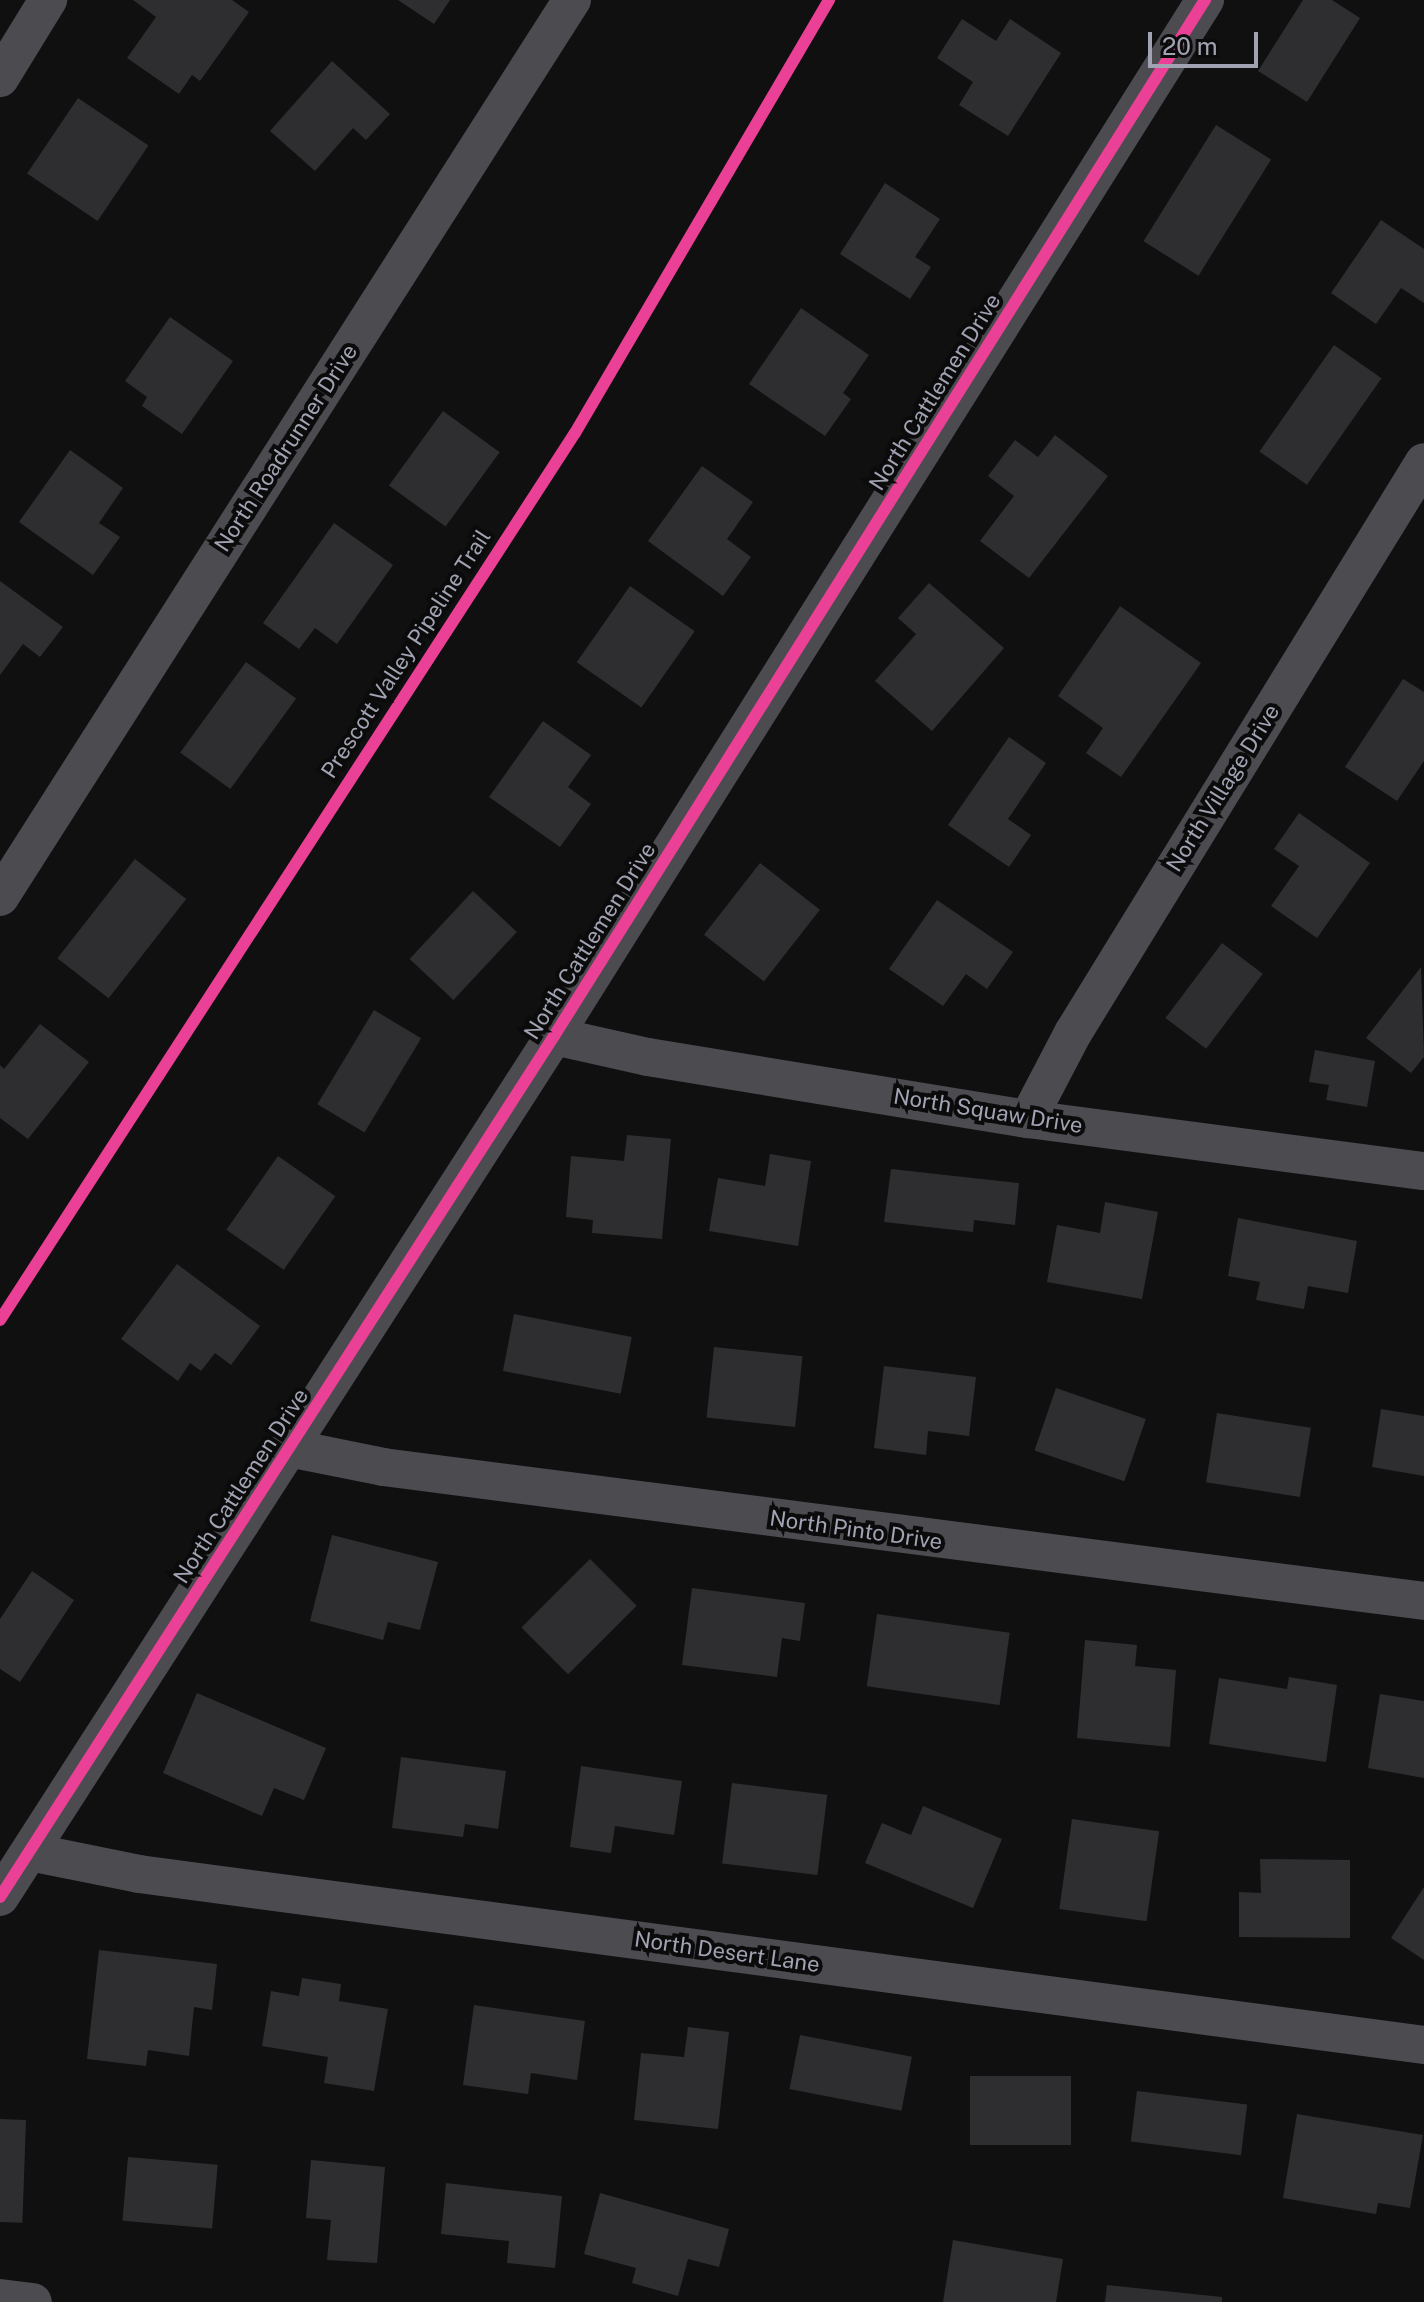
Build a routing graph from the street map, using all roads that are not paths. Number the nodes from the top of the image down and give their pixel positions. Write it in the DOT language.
graph roads {
  1 [pos="48,0"];
  2 [pos="572,0"];
  3 [pos="1205,0"];
  4 [pos="0,78"];
  5 [pos="1424,462"];
  6 [pos="0,897"];
  7 [pos="554,1036"];
  8 [pos="1028,1119"];
  9 [pos="1424,1171"];
  10 [pos="289,1448"];
  11 [pos="1424,1601"];
  12 [pos="30,1852"];
  13 [pos="0,1897"];
  14 [pos="1424,2045"];
  15 [pos="0,2298"];
  16 [pos="33,2302"];
  1 -- 4 [label="street"];
  2 -- 6 [label="street, North Roadrunner Drive"];
  3 -- 7 [label="street, North Cattlemen Drive"];
  5 -- 8 [label="street, North Village Drive"];
  7 -- 8 [label="street, North Squaw Drive"];
  7 -- 10 [label="street, North Cattlemen Drive"];
  8 -- 9 [label="street, North Squaw Drive"];
  10 -- 11 [label="street, North Pinto Drive"];
  10 -- 12 [label="street, North Cattlemen Drive"];
  12 -- 13 [label="street, North Cattlemen Drive"];
  12 -- 14 [label="street, North Desert Lane"];
  15 -- 16 [label="street"];
}
